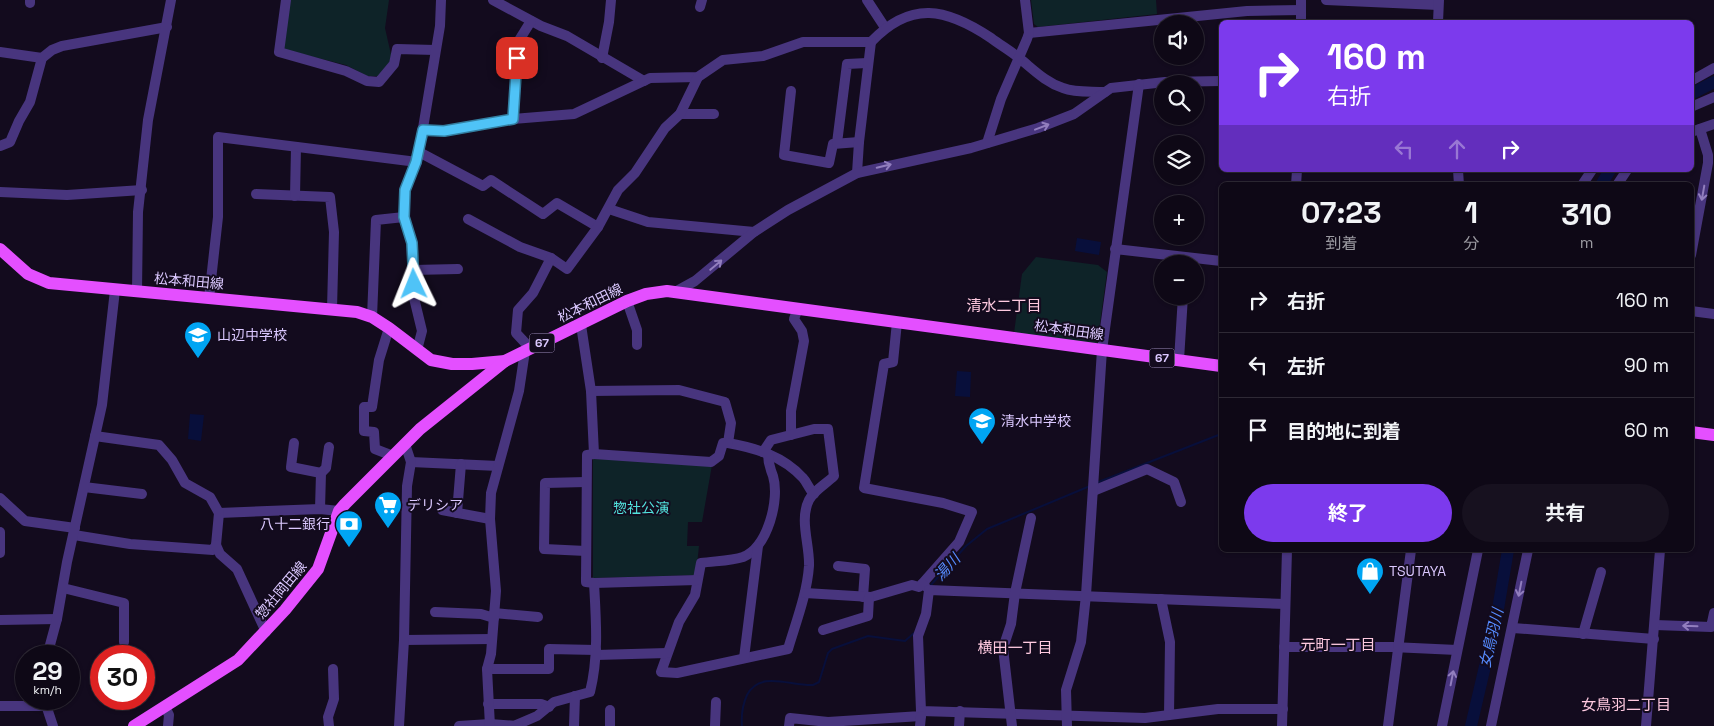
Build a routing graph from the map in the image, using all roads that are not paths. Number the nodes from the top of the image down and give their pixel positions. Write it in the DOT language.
graph roads {
  1 [pos="171,0"];
  2 [pos="286,0"];
  3 [pos="441,0"];
  4 [pos="493,0"];
  5 [pos="611,0"];
  6 [pos="867,0"];
  7 [pos="1025,0"];
  8 [pos="1326,0"];
  9 [pos="1351,1"];
  10 [pos="1438,3"];
  11 [pos="1301,5"];
  12 [pos="1301,20"];
  13 [pos="1438,20"];
  14 [pos="531,21"];
  15 [pos="884,26"];
  16 [pos="166,27"];
  17 [pos="1029,33"];
  18 [pos="871,42"];
  19 [pos="435,50"];
  20 [pos="0,52"];
  21 [pos="42,58"];
  22 [pos="602,58"];
  23 [pos="1019,58"];
  24 [pos="867,63"];
  25 [pos="1714,68"];
  26 [pos="698,77"];
  27 [pos="1694,78"];
  28 [pos="644,81"];
  29 [pos="1219,81"];
  30 [pos="1139,84"];
  31 [pos="791,91"];
  32 [pos="1105,92"];
  33 [pos="1714,97"];
  34 [pos="1694,106"];
  35 [pos="680,114"];
  36 [pos="714,114"];
  37 [pos="513,119"];
  38 [pos="1714,124"];
  39 [pos="423,130"];
  40 [pos="1695,130"];
  41 [pos="859,142"];
  42 [pos="837,143"];
  43 [pos="987,143"];
  44 [pos="0,146"];
  45 [pos="296,147"];
  46 [pos="418,157"];
  47 [pos="858,173"];
  48 [pos="142,190"];
  49 [pos="0,192"];
  50 [pos="256,194"];
  51 [pos="295,196"];
  52 [pos="609,209"];
  53 [pos="404,217"];
  54 [pos="468,219"];
  55 [pos="598,227"];
  56 [pos="1694,227"];
  57 [pos="754,232"];
  58 [pos="0,249"];
  59 [pos="1115,249"];
  60 [pos="1154,256"];
  61 [pos="551,258"];
  62 [pos="1204,261"];
  63 [pos="1219,261"];
  64 [pos="458,269"];
  65 [pos="413,270"];
  66 [pos="115,290"];
  67 [pos="137,292"];
  68 [pos="675,292"];
  69 [pos="209,298"];
  70 [pos="627,301"];
  71 [pos="1182,305"];
  72 [pos="798,308"];
  73 [pos="332,309"];
  74 [pos="1694,311"];
  75 [pos="1714,314"];
  76 [pos="372,317"];
  77 [pos="898,322"];
  78 [pos="581,324"];
  79 [pos="390,328"];
  80 [pos="637,345"];
  81 [pos="528,349"];
  82 [pos="417,350"];
  83 [pos="1102,350"];
  84 [pos="1179,360"];
  85 [pos="505,361"];
  86 [pos="1219,366"];
  87 [pos="591,391"];
  88 [pos="1694,432"];
  89 [pos="791,435"];
  90 [pos="1714,435"];
  91 [pos="95,436"];
  92 [pos="294,443"];
  93 [pos="728,443"];
  94 [pos="404,444"];
  95 [pos="329,446"];
  96 [pos="765,453"];
  97 [pos="594,454"];
  98 [pos="392,456"];
  99 [pos="411,462"];
  100 [pos="460,464"];
  101 [pos="498,466"];
  102 [pos="321,473"];
  103 [pos="586,482"];
  104 [pos="1093,487"];
  105 [pos="84,488"];
  106 [pos="142,494"];
  107 [pos="814,494"];
  108 [pos="0,498"];
  109 [pos="1181,502"];
  110 [pos="320,509"];
  111 [pos="442,510"];
  112 [pos="339,511"];
  113 [pos="219,513"];
  114 [pos="457,513"];
  115 [pos="1031,518"];
  116 [pos="490,519"];
  117 [pos="0,532"];
  118 [pos="74,532"];
  119 [pos="216,545"];
  120 [pos="758,546"];
  121 [pos="586,551"];
  122 [pos="1287,552"];
  123 [pos="1411,552"];
  124 [pos="1478,552"];
  125 [pos="1528,552"];
  126 [pos="1660,552"];
  127 [pos="0,553"];
  128 [pos="838,566"];
  129 [pos="1601,572"];
  130 [pos="697,580"];
  131 [pos="594,583"];
  132 [pos="63,588"];
  133 [pos="926,588"];
  134 [pos="805,593"];
  135 [pos="1015,593"];
  136 [pos="1086,595"];
  137 [pos="866,597"];
  138 [pos="1161,599"];
  139 [pos="1285,604"];
  140 [pos="435,612"];
  141 [pos="1714,613"];
  142 [pos="494,616"];
  143 [pos="538,616"];
  144 [pos="57,619"];
  145 [pos="0,620"];
  146 [pos="1655,625"];
  147 [pos="1513,628"];
  148 [pos="822,630"];
  149 [pos="266,632"];
  150 [pos="1583,634"];
  151 [pos="492,639"];
  152 [pos="1654,639"];
  153 [pos="404,640"];
  154 [pos="124,642"];
  155 [pos="49,645"];
  156 [pos="1284,647"];
  157 [pos="1399,647"];
  158 [pos="1457,650"];
  159 [pos="596,653"];
  160 [pos="667,653"];
  161 [pos="744,658"];
  162 [pos="488,668"];
  163 [pos="334,669"];
  164 [pos="574,696"];
  165 [pos="716,702"];
  166 [pos="488,704"];
  167 [pos="15,705"];
  168 [pos="0,706"];
  169 [pos="165,707"];
  170 [pos="549,707"];
  171 [pos="47,710"];
  172 [pos="610,710"];
  173 [pos="1283,710"];
  174 [pos="960,711"];
  175 [pos="1011,714"];
  176 [pos="1169,715"];
  177 [pos="921,717"];
  178 [pos="1067,721"];
  179 [pos="490,725"];
  180 [pos="517,725"];
  181 [pos="52,726"];
  182 [pos="134,726"];
  183 [pos="168,726"];
  184 [pos="329,726"];
  185 [pos="399,726"];
  186 [pos="459,726"];
  187 [pos="574,726"];
  188 [pos="610,726"];
  189 [pos="715,726"];
  190 [pos="789,726"];
  191 [pos="959,726"];
  192 [pos="1012,726"];
  193 [pos="1282,726"];
  194 [pos="1388,726"];
  195 [pos="1442,726"];
  196 [pos="1494,726"];
  197 [pos="1646,726"];
  1 -- 16 [label="street"];
  2 -- 19 [label="street"];
  3 -- 19 [label="street"];
  4 -- 14 [label="street"];
  5 -- 22 [label="street"];
  6 -- 15 [label="street"];
  7 -- 17 [label="street"];
  8 -- 9 [label="street"];
  9 -- 10 [label="street"];
  10 -- 13 [label="street"];
  11 -- 12 [label="street"];
  11 -- 17 [label="street"];
  14 -- 22 [label="street"];
  14 -- 37 [label="street"];
  15 -- 18 [label="street"];
  15 -- 23 [label="street"];
  16 -- 21 [label="street"];
  16 -- 48 [label="street"];
  17 -- 23 [label="street"];
  18 -- 24 [label="street"];
  18 -- 26 [label="street"];
  19 -- 39 [label="street"];
  20 -- 21 [label="street"];
  21 -- 44 [label="street"];
  22 -- 28 [label="street"];
  23 -- 32 [label="street"];
  23 -- 43 [label="street"];
  24 -- 41 [label="street"];
  24 -- 42 [label="street"];
  25 -- 27 [label="street"];
  26 -- 28 [label="street"];
  26 -- 35 [label="street"];
  28 -- 37 [label="street"];
  29 -- 30 [label="street"];
  30 -- 32 [label="street"];
  30 -- 59 [label="street"];
  31 -- 42 [label="street"];
  43 -- 32 [label="street, one-way"];
  33 -- 34 [label="street"];
  35 -- 36 [label="street"];
  35 -- 52 [label="street"];
  37 -- 39 [label="street"];
  38 -- 40 [label="street"];
  39 -- 46 [label="street"];
  40 -- 56 [label="street, one-way"];
  41 -- 42 [label="street"];
  41 -- 47 [label="street"];
  47 -- 43 [label="street, one-way"];
  45 -- 46 [label="street"];
  45 -- 51 [label="street"];
  45 -- 69 [label="street"];
  46 -- 53 [label="street"];
  46 -- 55 [label="street"];
  47 -- 57 [label="street"];
  48 -- 49 [label="street"];
  48 -- 67 [label="street"];
  50 -- 51 [label="street"];
  51 -- 73 [label="street"];
  52 -- 55 [label="street"];
  52 -- 57 [label="street"];
  53 -- 65 [label="street"];
  53 -- 76 [label="street"];
  54 -- 61 [label="street"];
  55 -- 61 [label="street"];
  68 -- 57 [label="street, one-way"];
  58 -- 66 [label="main road, 松本和田線 / 67"];
  59 -- 60 [label="street"];
  59 -- 83 [label="street"];
  61 -- 81 [label="street"];
  62 -- 63 [label="street"];
  64 -- 65 [label="street"];
  65 -- 82 [label="street"];
  66 -- 67 [label="main road, 松本和田線 / 67"];
  66 -- 91 [label="street"];
  67 -- 69 [label="main road, 松本和田線 / 67"];
  68 -- 70 [label="main road, 松本和田線 / 67"];
  68 -- 72 [label="main road, 松本和田線 / 67"];
  69 -- 73 [label="main road, 松本和田線 / 67"];
  70 -- 78 [label="main road, 松本和田線 / 67"];
  70 -- 80 [label="street"];
  71 -- 84 [label="street"];
  72 -- 77 [label="main road, 松本和田線 / 67"];
  72 -- 89 [label="street"];
  73 -- 76 [label="main road, 松本和田線 / 67"];
  74 -- 75 [label="street"];
  76 -- 79 [label="main road, 松本和田線 / 67"];
  77 -- 83 [label="main road, 松本和田線 / 67"];
  77 -- 133 [label="street"];
  78 -- 81 [label="main road, 松本和田線 / 67"];
  78 -- 87 [label="street"];
  79 -- 82 [label="main road, 松本和田線 / 67"];
  79 -- 98 [label="street"];
  81 -- 85 [label="main road, 松本和田線 / 67"];
  81 -- 101 [label="street"];
  82 -- 85 [label="main road, 松本和田線 / 67"];
  83 -- 84 [label="main road, 松本和田線 / 67"];
  83 -- 104 [label="street"];
  84 -- 86 [label="main road, 松本和田線 / 67"];
  85 -- 94 [label="main road, 惣社岡田線"];
  87 -- 93 [label="street"];
  87 -- 97 [label="street"];
  88 -- 90 [label="main road"];
  89 -- 96 [label="street"];
  89 -- 107 [label="street"];
  91 -- 105 [label="street"];
  91 -- 113 [label="street"];
  92 -- 102 [label="street"];
  93 -- 96 [label="street"];
  93 -- 97 [label="street"];
  94 -- 98 [label="main road, 惣社岡田線"];
  94 -- 99 [label="street"];
  95 -- 102 [label="street"];
  96 -- 107 [label="street"];
  96 -- 120 [label="street"];
  97 -- 103 [label="street"];
  98 -- 112 [label="main road, 惣社岡田線"];
  99 -- 100 [label="street"];
  99 -- 153 [label="street"];
  100 -- 101 [label="street"];
  100 -- 114 [label="street"];
  101 -- 116 [label="street"];
  102 -- 110 [label="street"];
  103 -- 121 [label="street"];
  103 -- 121 [label="street"];
  104 -- 109 [label="street"];
  104 -- 136 [label="street"];
  105 -- 106 [label="street"];
  105 -- 118 [label="street"];
  107 -- 134 [label="street"];
  108 -- 118 [label="street"];
  110 -- 112 [label="street"];
  110 -- 113 [label="street"];
  111 -- 114 [label="street"];
  112 -- 149 [label="main road, 惣社岡田線"];
  113 -- 119 [label="street"];
  114 -- 116 [label="street"];
  115 -- 135 [label="street"];
  116 -- 142 [label="street"];
  117 -- 127 [label="street"];
  118 -- 119 [label="street"];
  118 -- 132 [label="street"];
  119 -- 149 [label="street"];
  120 -- 130 [label="street"];
  120 -- 161 [label="street"];
  121 -- 131 [label="street"];
  122 -- 139 [label="street"];
  123 -- 157 [label="street"];
  124 -- 158 [label="street"];
  125 -- 147 [label="street, one-way"];
  126 -- 146 [label="street"];
  128 -- 137 [label="street"];
  129 -- 150 [label="street"];
  130 -- 131 [label="street"];
  130 -- 160 [label="street"];
  131 -- 159 [label="street"];
  132 -- 144 [label="street"];
  132 -- 154 [label="street"];
  133 -- 135 [label="street"];
  133 -- 137 [label="street"];
  133 -- 177 [label="street"];
  134 -- 137 [label="street"];
  134 -- 161 [label="street"];
  135 -- 136 [label="street"];
  135 -- 175 [label="street"];
  136 -- 138 [label="street"];
  136 -- 178 [label="street"];
  137 -- 148 [label="street"];
  138 -- 139 [label="street"];
  138 -- 176 [label="street"];
  139 -- 156 [label="street"];
  140 -- 142 [label="street"];
  141 -- 146 [label="street, one-way"];
  142 -- 143 [label="street"];
  142 -- 151 [label="street"];
  144 -- 145 [label="street"];
  144 -- 155 [label="street"];
  146 -- 152 [label="street"];
  147 -- 150 [label="street"];
  147 -- 196 [label="street"];
  149 -- 169 [label="main road, 惣社岡田線"];
  150 -- 152 [label="street"];
  151 -- 153 [label="street"];
  151 -- 162 [label="street"];
  152 -- 197 [label="street"];
  153 -- 185 [label="street"];
  156 -- 157 [label="street"];
  156 -- 173 [label="street"];
  157 -- 158 [label="street"];
  157 -- 194 [label="street"];
  195 -- 158 [label="street, one-way"];
  159 -- 160 [label="street"];
  159 -- 162 [label="street"];
  159 -- 164 [label="street"];
  160 -- 161 [label="street"];
  162 -- 166 [label="street"];
  163 -- 184 [label="street"];
  164 -- 170 [label="street"];
  164 -- 187 [label="street"];
  165 -- 189 [label="street"];
  166 -- 170 [label="street"];
  166 -- 179 [label="street"];
  167 -- 168 [label="street"];
  169 -- 182 [label="main road, 惣社岡田線"];
  169 -- 183 [label="street"];
  170 -- 180 [label="street"];
  171 -- 181 [label="street"];
  172 -- 188 [label="street"];
  173 -- 176 [label="street"];
  173 -- 193 [label="street"];
  174 -- 175 [label="street"];
  174 -- 177 [label="street"];
  174 -- 191 [label="street"];
  175 -- 178 [label="street"];
  175 -- 192 [label="street"];
  176 -- 178 [label="street"];
  177 -- 190 [label="street"];
  179 -- 180 [label="street"];
  179 -- 186 [label="street"];
}
